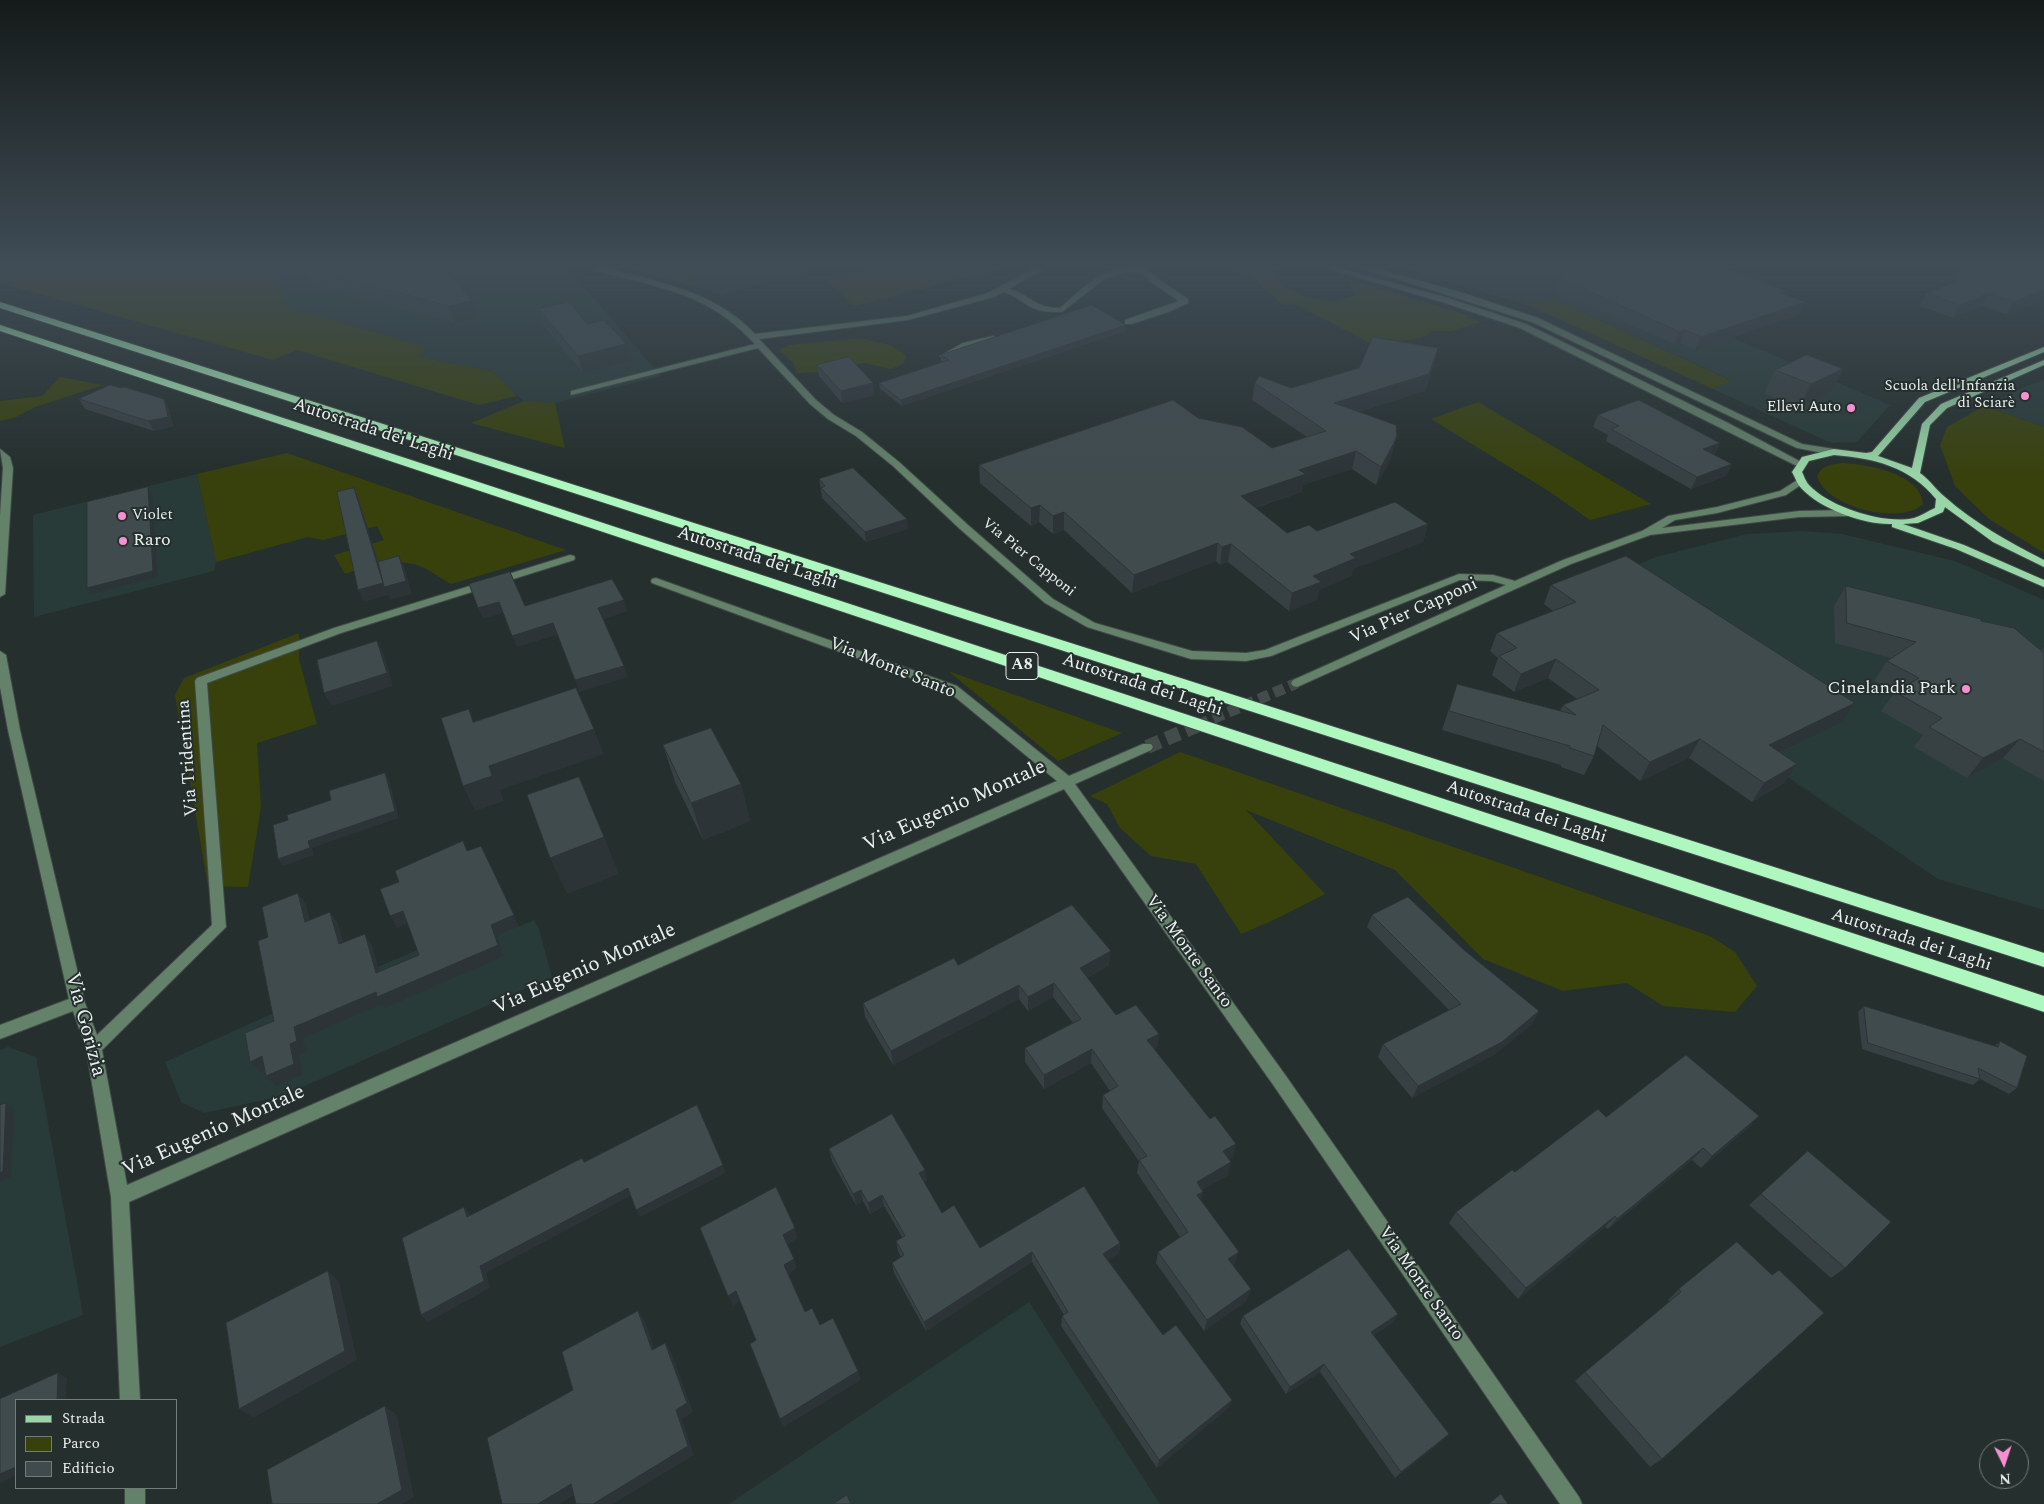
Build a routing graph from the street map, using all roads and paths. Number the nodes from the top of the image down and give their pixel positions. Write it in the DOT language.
graph roads {
  1 [pos="25,336"];
  2 [pos="97,336"];
  3 [pos="751,336"];
  4 [pos="787,336"];
  5 [pos="1000,336"];
  6 [pos="1544,336"];
  7 [pos="1569,336"];
  8 [pos="756,341"];
  9 [pos="2044,349"];
  10 [pos="942,357"];
  11 [pos="2044,362"];
  12 [pos="574,393"];
  13 [pos="1834,452"];
  14 [pos="2,455"];
  15 [pos="1865,456"];
  16 [pos="1798,463"];
  17 [pos="1915,474"];
  18 [pos="1799,482"];
  19 [pos="1941,499"];
  20 [pos="1849,513"];
  21 [pos="1884,521"];
  22 [pos="1646,533"];
  23 [pos="570,558"];
  24 [pos="2044,564"];
  25 [pos="656,581"];
  26 [pos="2044,584"];
  27 [pos="1517,585"];
  28 [pos="0,594"];
  29 [pos="0,655"];
  30 [pos="1297,683"];
  31 [pos="1147,747"];
  32 [pos="1066,781"];
  33 [pos="2044,960"];
  34 [pos="77,1002"];
  35 [pos="2044,1004"];
  36 [pos="0,1032"];
  37 [pos="94,1048"];
  38 [pos="120,1196"];
  39 [pos="130,1399"];
  40 [pos="134,1489"];
  41 [pos="135,1504"];
  42 [pos="1572,1504"];
  1 -- 35 [label="highway, Autostrada dei Laghi / A8"];
  2 -- 33 [label="highway, Autostrada dei Laghi / A8"];
  3 -- 8 [label="street, Via Pier Capponi"];
  4 -- 8 [label="street"];
  5 -- 10 [label="street"];
  6 -- 16 [label="street"];
  7 -- 13 [label="street"];
  8 -- 12 [label="street"];
  8 -- 27 [label="street, Via Pier Capponi"];
  9 -- 15 [label="main road"];
  11 -- 17 [label="main road"];
  13 -- 15 [label="main road"];
  13 -- 16 [label="main road"];
  14 -- 28 [label="street"];
  15 -- 17 [label="main road"];
  16 -- 18 [label="main road"];
  17 -- 19 [label="main road"];
  18 -- 20 [label="main road"];
  18 -- 22 [label="street, Via Pier Capponi"];
  19 -- 21 [label="main road"];
  19 -- 24 [label="main road"];
  20 -- 21 [label="main road"];
  20 -- 22 [label="street, Via Pier Capponi"];
  21 -- 26 [label="main road"];
  22 -- 27 [label="street, Via Pier Capponi"];
  23 -- 37 [label="street, Via Tridentina"];
  25 -- 32 [label="street, Via Monte Santo"];
  27 -- 30 [label="street, Via Pier Capponi"];
  29 -- 34 [label="street, Via Gorizia"];
  31 -- 32 [label="street"];
  32 -- 38 [label="street, Via Eugenio Montale"];
  32 -- 42 [label="street, Via Monte Santo"];
  34 -- 36 [label="street"];
  34 -- 37 [label="street, Via Gorizia"];
  37 -- 38 [label="street, Via Gorizia"];
  38 -- 39 [label="street, Via Gorizia"];
  40 -- 41 [label="street"];
}
